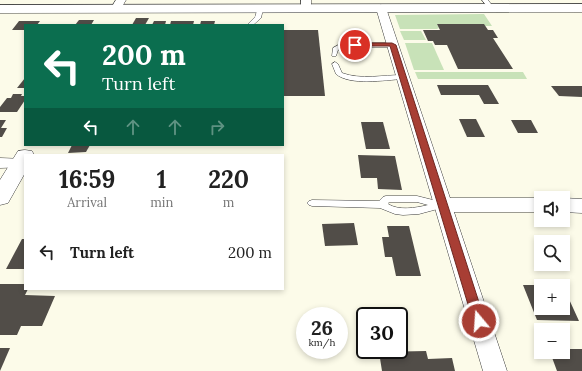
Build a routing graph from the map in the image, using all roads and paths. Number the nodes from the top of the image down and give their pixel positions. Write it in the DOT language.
graph roads {
  1 [pos="119,4"];
  2 [pos="306,4"];
  3 [pos="488,4"];
  4 [pos="260,8"];
  5 [pos="381,8"];
  6 [pos="582,8"];
  7 [pos="0,9"];
  8 [pos="109,20"];
  9 [pos="251,24"];
  10 [pos="392,45"];
  11 [pos="334,55"];
  12 [pos="335,64"];
  13 [pos="403,77"];
  14 [pos="24,158"];
  15 [pos="0,163"];
  16 [pos="0,197"];
  17 [pos="312,203"];
  18 [pos="442,204"];
  19 [pos="534,205"];
  20 [pos="570,205"];
  21 [pos="582,206"];
  22 [pos="495,371"];
  1 -- 4 [label="street"];
  1 -- 7 [label="street"];
  1 -- 8 [label="street"];
  2 -- 4 [label="street"];
  2 -- 5 [label="street"];
  3 -- 5 [label="street"];
  3 -- 6 [label="street"];
  4 -- 9 [label="lane"];
  5 -- 10 [label="street"];
  10 -- 11 [label="lane"];
  10 -- 13 [label="street"];
  12 -- 13 [label="lane"];
  13 -- 18 [label="street"];
  14 -- 15 [label="street"];
  14 -- 16 [label="street"];
  17 -- 18 [label="lane"];
  18 -- 19 [label="street"];
  18 -- 22 [label="street"];
  20 -- 21 [label="street"];
}
